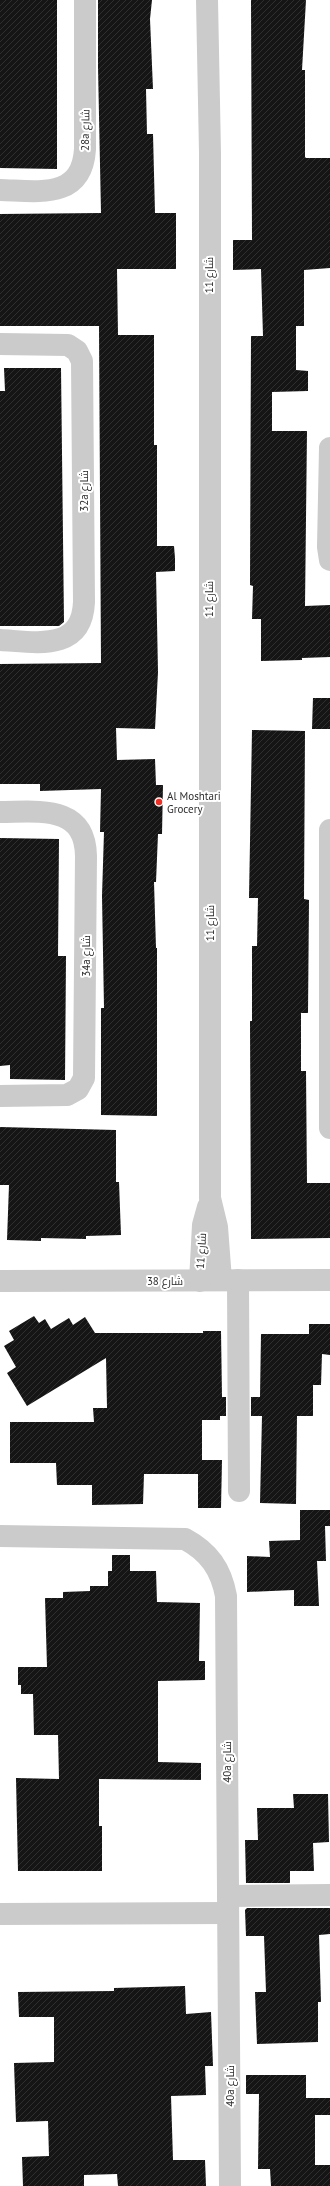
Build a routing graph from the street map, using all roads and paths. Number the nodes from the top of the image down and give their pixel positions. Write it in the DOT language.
graph roads {
  1 [pos="85,0"];
  2 [pos="207,0"];
  3 [pos="0,190"];
  4 [pos="0,344"];
  5 [pos="330,448"];
  6 [pos="330,560"];
  7 [pos="0,640"];
  8 [pos="0,812"];
  9 [pos="330,830"];
  10 [pos="0,1096"];
  11 [pos="330,1128"];
  12 [pos="210,1198"];
  13 [pos="229,1280"];
  14 [pos="330,1280"];
  15 [pos="0,1281"];
  16 [pos="200,1281"];
  17 [pos="239,1491"];
  18 [pos="0,1536"];
  19 [pos="330,1895"];
  20 [pos="228,1904"];
  21 [pos="0,1914"];
  22 [pos="230,2186"];
  1 -- 3 [label="street, 28a شارع"];
  2 -- 12 [label="street, شارع 11"];
  4 -- 7 [label="street, 32a شارع"];
  5 -- 6 [label="street"];
  8 -- 10 [label="street, 34a شارع"];
  9 -- 11 [label="street"];
  12 -- 13 [label="street, شارع 11"];
  12 -- 16 [label="street, شارع 11"];
  13 -- 14 [label="street, شارع 38"];
  13 -- 16 [label="street, شارع 38"];
  13 -- 17 [label="street, شارع 11"];
  15 -- 16 [label="street, شارع 38"];
  18 -- 20 [label="street, 40a شارع"];
  19 -- 20 [label="street"];
  20 -- 21 [label="street"];
  20 -- 22 [label="street, 40a شارع"];
}
